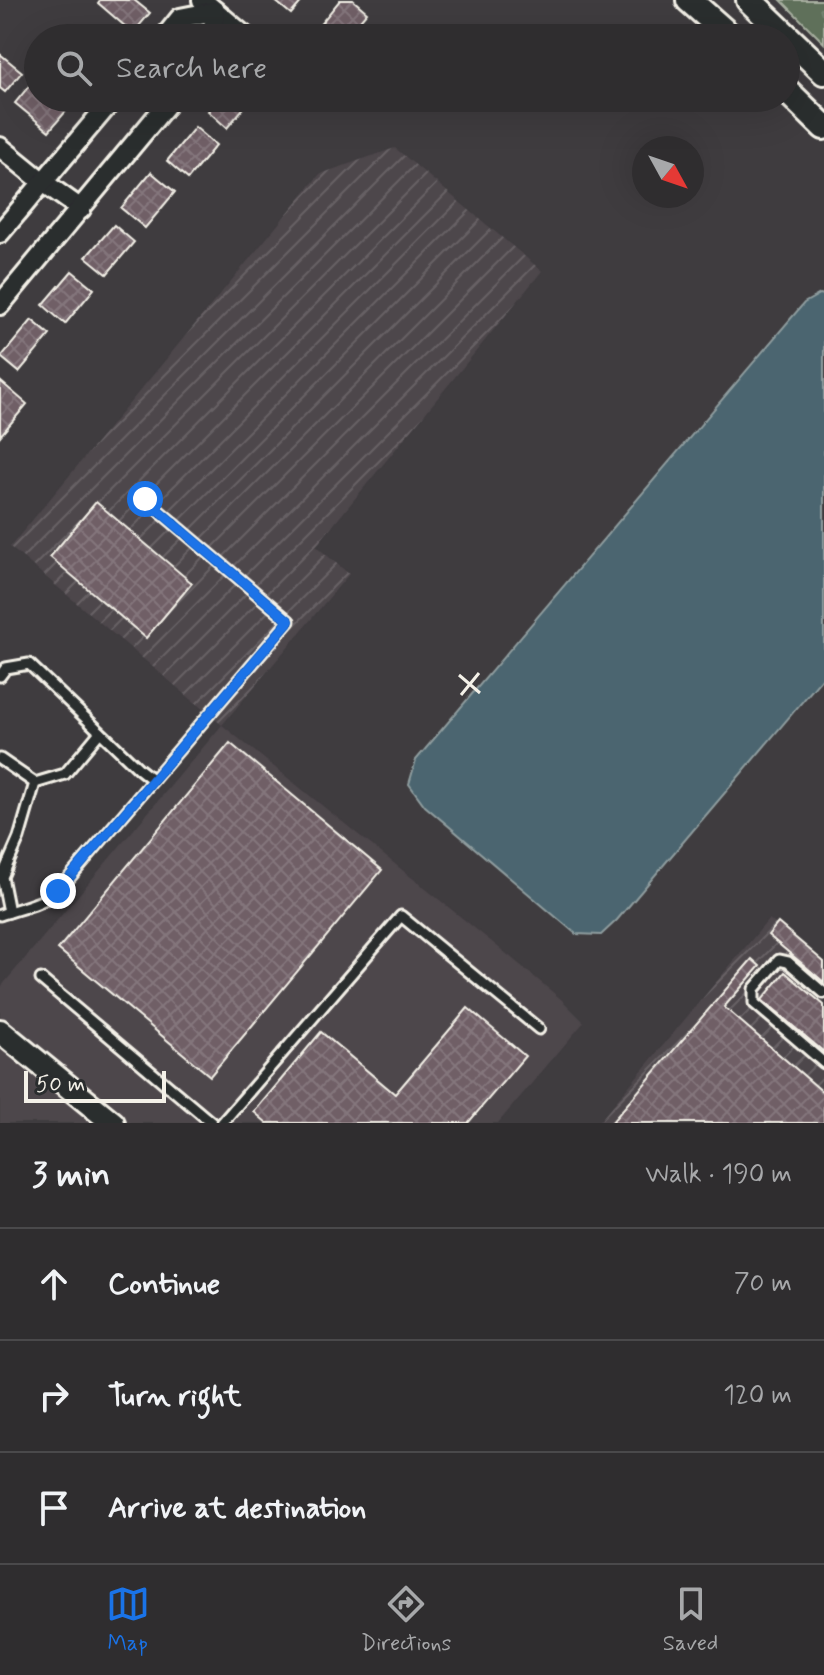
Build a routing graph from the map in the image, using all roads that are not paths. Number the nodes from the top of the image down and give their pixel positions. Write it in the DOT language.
graph roads {
  1 [pos="689,0"];
  2 [pos="749,0"];
  3 [pos="208,5"];
  4 [pos="175,24"];
  5 [pos="230,24"];
  6 [pos="716,24"];
  7 [pos="774,24"];
  8 [pos="800,49"];
  9 [pos="824,72"];
  10 [pos="800,104"];
  11 [pos="102,112"];
  12 [pos="161,112"];
  13 [pos="824,127"];
  14 [pos="0,147"];
  15 [pos="43,182"];
  16 [pos="81,209"];
  17 [pos="0,233"];
  18 [pos="0,305"];
  19 [pos="145,499"];
  20 [pos="0,676"];
  21 [pos="100,732"];
  22 [pos="0,759"];
  23 [pos="153,780"];
  24 [pos="35,783"];
  25 [pos="4,914"];
  26 [pos="41,979"];
  27 [pos="824,993"];
  28 [pos="539,1029"];
  29 [pos="0,1031"];
  30 [pos="824,1063"];
  31 [pos="113,1123"];
  32 [pos="212,1123"];
  33 [pos="222,1123"];
  1 -- 6 [label="main road"];
  2 -- 7 [label="main road"];
  3 -- 4 [label="street"];
  3 -- 5 [label="street"];
  8 -- 9 [label="main road"];
  10 -- 13 [label="main road"];
  11 -- 15 [label="street"];
  12 -- 16 [label="street"];
  14 -- 15 [label="street"];
  15 -- 16 [label="street"];
  15 -- 17 [label="street"];
  16 -- 18 [label="street"];
  19 -- 23 [label="lane"];
  20 -- 21 [label="lane"];
  21 -- 23 [label="lane"];
  21 -- 24 [label="lane"];
  22 -- 24 [label="lane"];
  23 -- 25 [label="lane"];
  24 -- 25 [label="lane"];
  26 -- 32 [label="lane"];
  27 -- 30 [label="lane"];
  28 -- 33 [label="lane"];
  29 -- 31 [label="street"];
}
